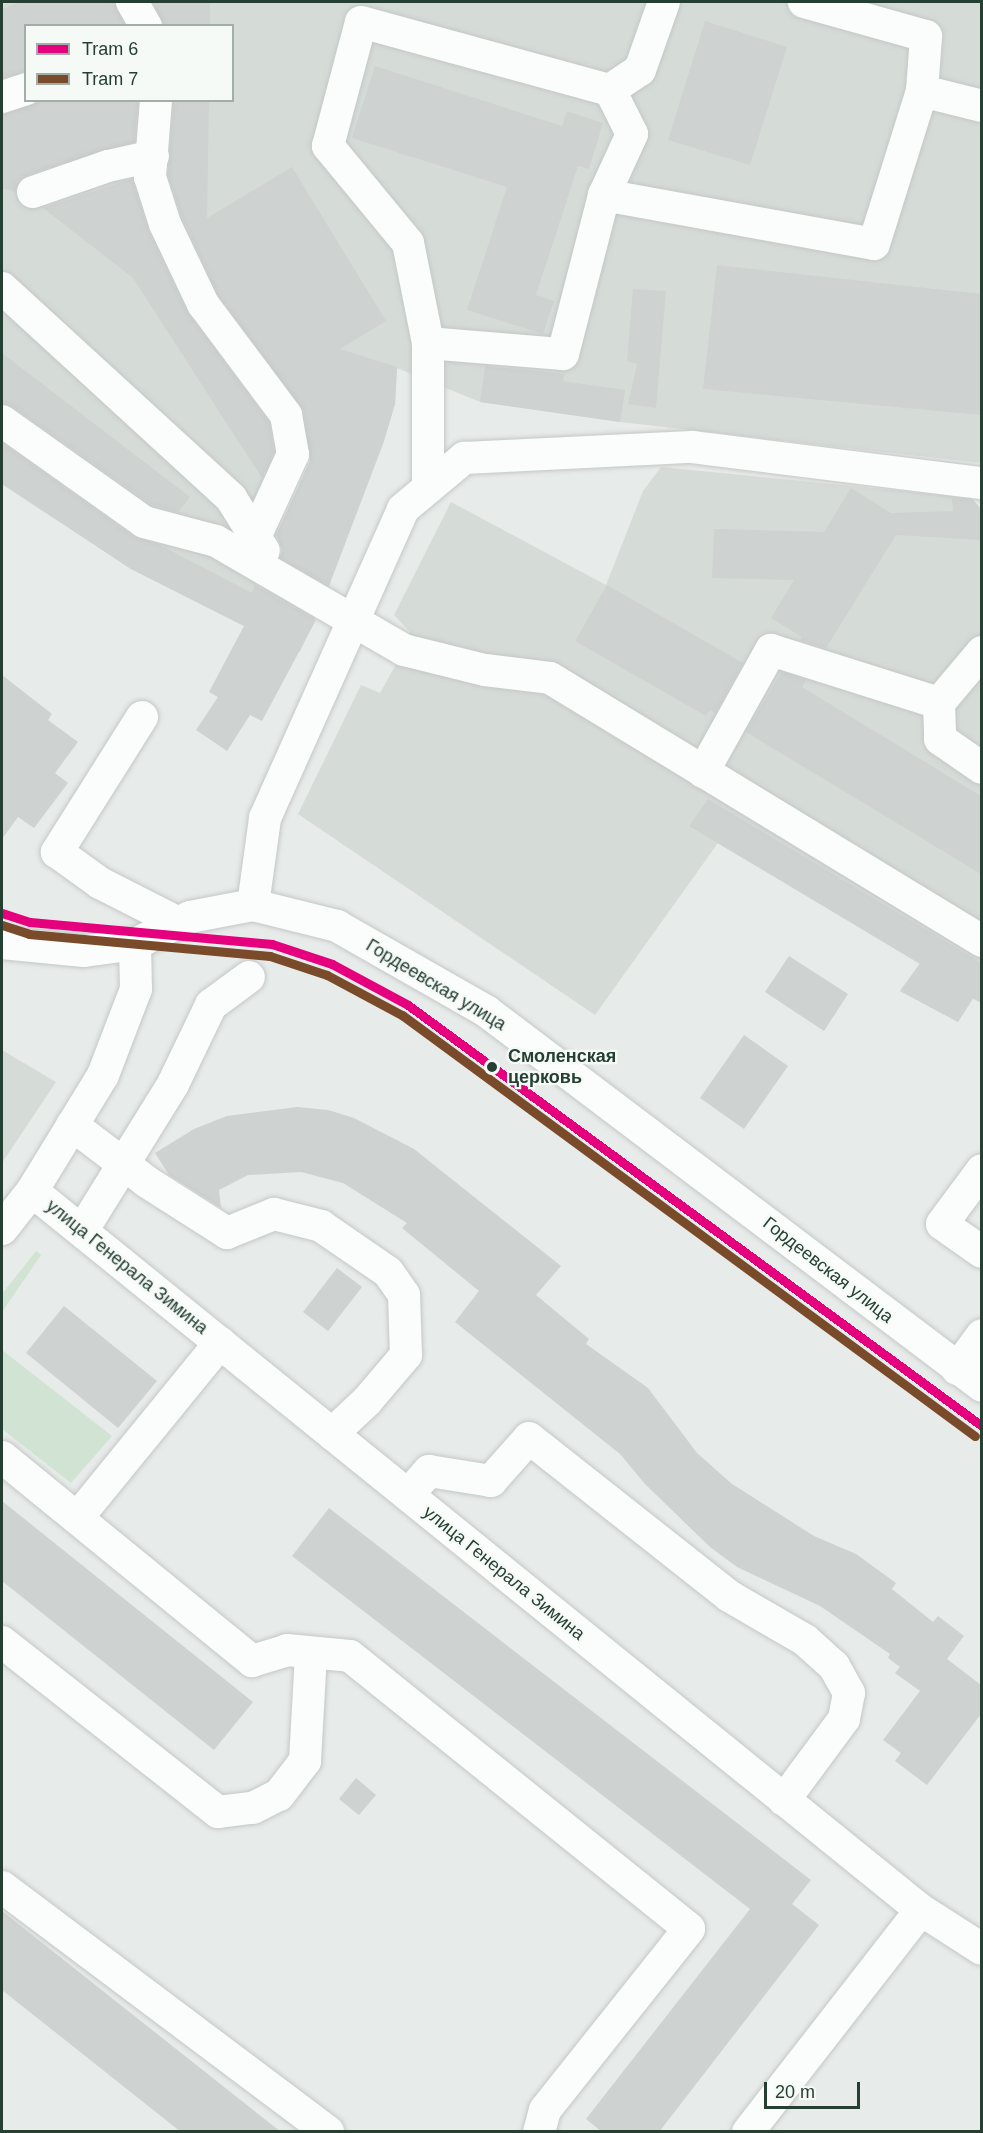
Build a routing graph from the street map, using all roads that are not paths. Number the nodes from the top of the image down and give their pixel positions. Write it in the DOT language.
graph roads {
  1 [pos="132,2"];
  2 [pos="664,2"];
  3 [pos="804,2"];
  4 [pos="354,12"];
  5 [pos="145,24"];
  6 [pos="24,90"];
  7 [pos="610,90"];
  8 [pos="922,91"];
  9 [pos="2,97"];
  10 [pos="156,102"];
  11 [pos="981,106"];
  12 [pos="153,156"];
  13 [pos="33,192"];
  14 [pos="604,195"];
  15 [pos="2,288"];
  16 [pos="428,343"];
  17 [pos="2,422"];
  18 [pos="981,483"];
  19 [pos="428,488"];
  20 [pos="255,537"];
  21 [pos="281,578"];
  22 [pos="354,619"];
  23 [pos="981,652"];
  24 [pos="939,703"];
  25 [pos="141,717"];
  26 [pos="981,768"];
  27 [pos="703,771"];
  28 [pos="253,905"];
  29 [pos="177,922"];
  30 [pos="981,941"];
  31 [pos="2,943"];
  32 [pos="135,944"];
  33 [pos="249,977"];
  34 [pos="72,1125"];
  35 [pos="122,1163"];
  36 [pos="981,1170"];
  37 [pos="32,1191"];
  38 [pos="2,1229"];
  39 [pos="82,1231"];
  40 [pos="981,1252"];
  41 [pos="981,1335"];
  42 [pos="220,1343"];
  43 [pos="969,1378"];
  44 [pos="332,1434"];
  45 [pos="2,1457"];
  46 [pos="408,1495"];
  47 [pos="78,1517"];
  48 [pos="2,1642"];
  49 [pos="311,1654"];
  50 [pos="784,1800"];
  51 [pos="2,1887"];
  52 [pos="921,1910"];
  53 [pos="981,1949"];
  54 [pos="328,2132"];
  55 [pos="539,2132"];
  56 [pos="748,2132"];
  1 -- 5 [label="street"];
  2 -- 7 [label="street"];
  3 -- 8 [label="street"];
  4 -- 7 [label="street"];
  4 -- 16 [label="street"];
  6 -- 9 [label="street"];
  7 -- 14 [label="street"];
  8 -- 11 [label="street"];
  8 -- 14 [label="street"];
  10 -- 12 [label="street"];
  12 -- 13 [label="street"];
  12 -- 20 [label="street"];
  14 -- 16 [label="street"];
  15 -- 20 [label="street"];
  16 -- 19 [label="street"];
  17 -- 21 [label="street"];
  18 -- 19 [label="street"];
  19 -- 22 [label="street"];
  20 -- 21 [label="street"];
  21 -- 22 [label="street"];
  22 -- 27 [label="street"];
  22 -- 28 [label="street"];
  23 -- 24 [label="street"];
  24 -- 26 [label="street"];
  24 -- 27 [label="street"];
  25 -- 29 [label="street"];
  27 -- 30 [label="street"];
  28 -- 29 [label="street, Гордеевская улица"];
  28 -- 43 [label="street, Гордеевская улица"];
  29 -- 32 [label="street, Гордеевская улица"];
  31 -- 32 [label="street, Гордеевская улица"];
  32 -- 34 [label="street"];
  33 -- 35 [label="street"];
  34 -- 35 [label="street"];
  34 -- 37 [label="street"];
  35 -- 39 [label="street"];
  35 -- 44 [label="street"];
  36 -- 40 [label="street"];
  37 -- 38 [label="street"];
  37 -- 39 [label="street, улица Генерала Зимина"];
  39 -- 42 [label="street, улица Генерала Зимина"];
  41 -- 43 [label="street"];
  42 -- 44 [label="street, улица Генерала Зимина"];
  42 -- 47 [label="street"];
  44 -- 46 [label="street, улица Генерала Зимина"];
  45 -- 47 [label="street"];
  46 -- 50 [label="street, улица Генерала Зимина"];
  46 -- 50 [label="street"];
  47 -- 49 [label="street"];
  48 -- 49 [label="street"];
  49 -- 55 [label="street"];
  50 -- 52 [label="street, улица Генерала Зимина"];
  51 -- 54 [label="street"];
  52 -- 53 [label="street, улица Генерала Зимина"];
  52 -- 56 [label="street"];
}
